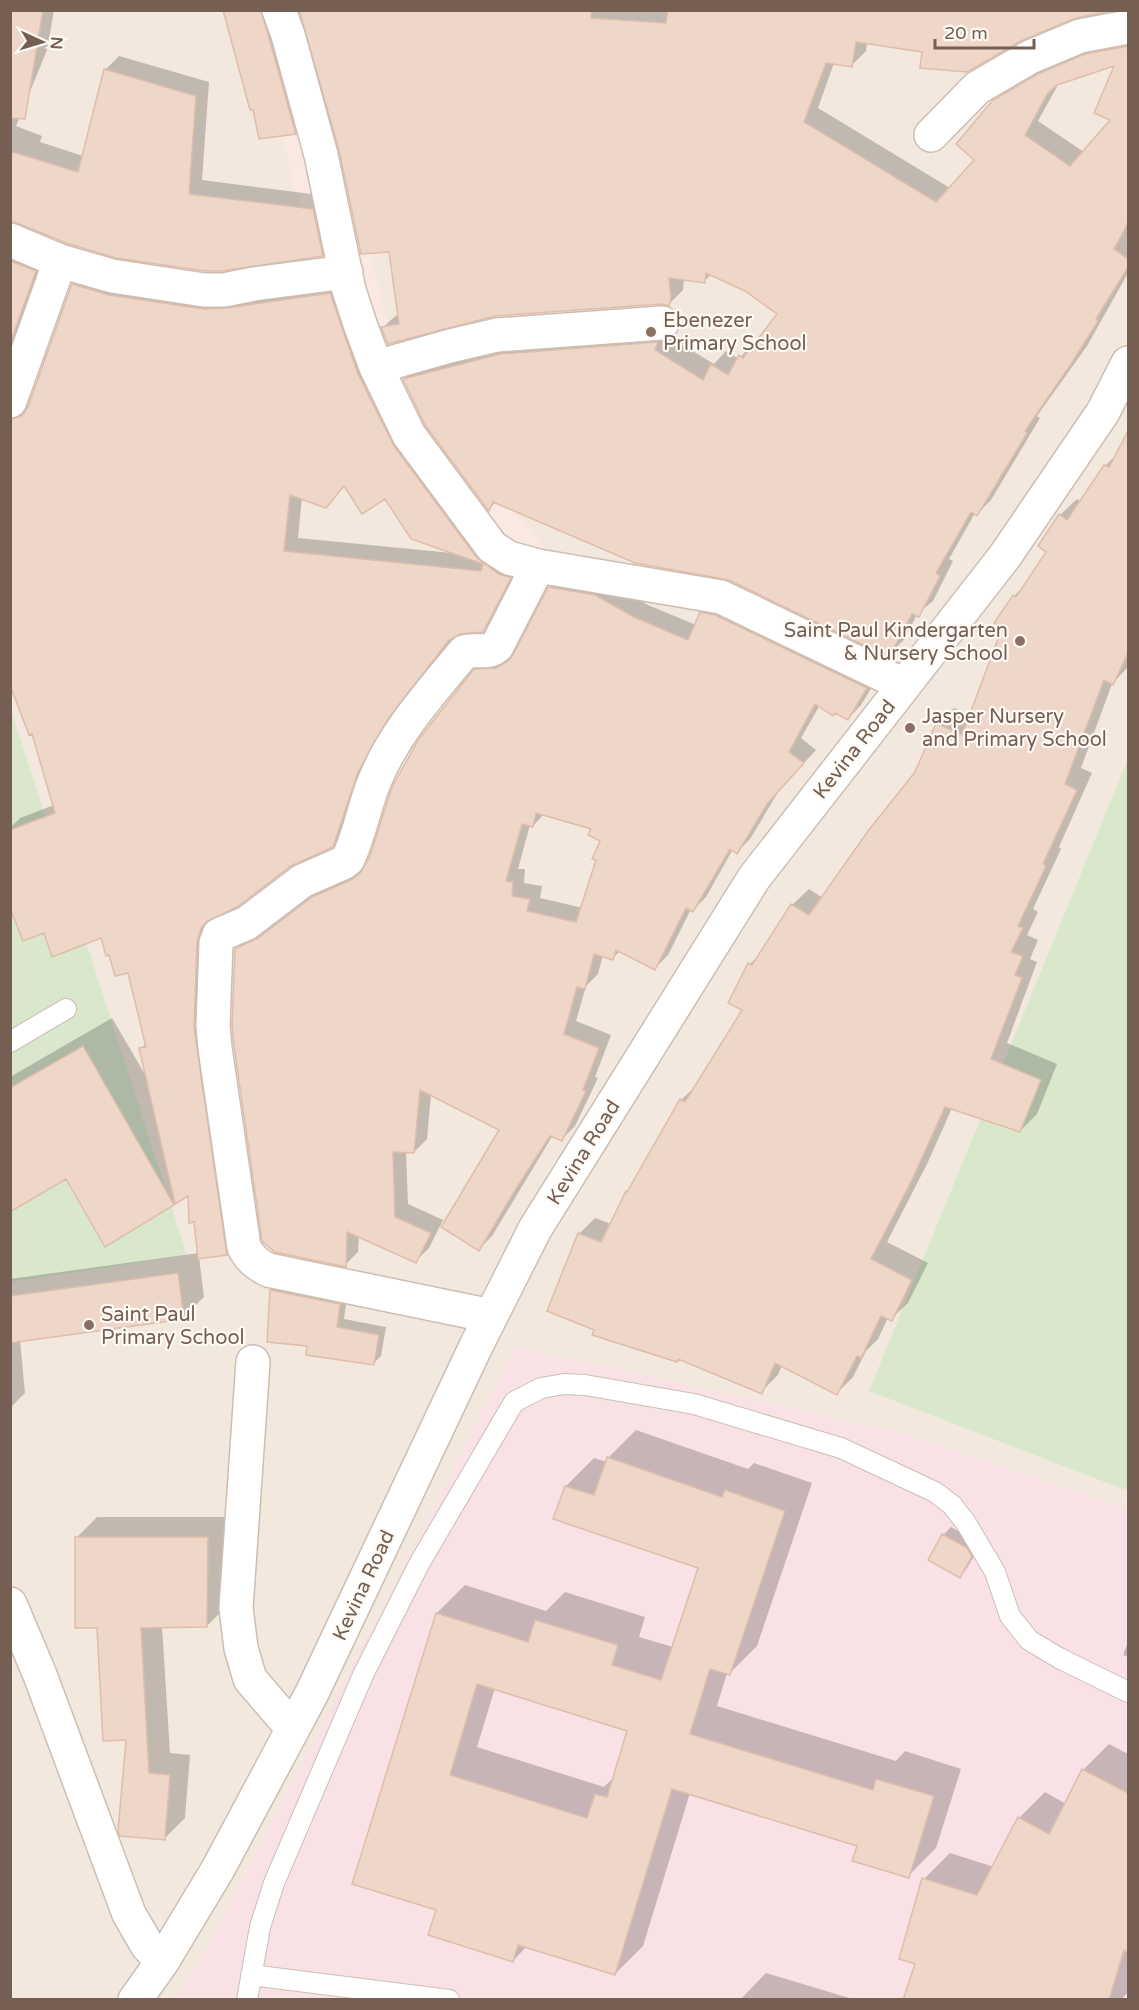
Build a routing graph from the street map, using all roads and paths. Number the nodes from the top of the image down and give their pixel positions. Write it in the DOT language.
graph roads {
  1 [pos="279,10"];
  2 [pos="1128,27"];
  3 [pos="931,135"];
  4 [pos="10,240"];
  5 [pos="60,261"];
  6 [pos="346,272"];
  7 [pos="663,323"];
  8 [pos="1128,363"];
  9 [pos="376,367"];
  10 [pos="10,401"];
  11 [pos="538,566"];
  12 [pos="904,685"];
  13 [pos="66,1009"];
  14 [pos="10,1042"];
  15 [pos="491,1316"];
  16 [pos="253,1362"];
  17 [pos="10,1604"];
  18 [pos="1128,1692"];
  19 [pos="293,1729"];
  20 [pos="162,1962"];
  21 [pos="251,1975"];
  22 [pos="135,2000"];
  23 [pos="247,2000"];
  24 [pos="449,2000"];
  1 -- 6 [label="street"];
  2 -- 3 [label="street"];
  4 -- 5 [label="street"];
  5 -- 6 [label="street"];
  5 -- 10 [label="street"];
  6 -- 9 [label="street"];
  7 -- 9 [label="street"];
  8 -- 12 [label="street, Kevina Road"];
  9 -- 11 [label="street"];
  11 -- 12 [label="street"];
  11 -- 15 [label="street"];
  12 -- 15 [label="street, Kevina Road"];
  13 -- 14 [label="lane"];
  15 -- 19 [label="street, Kevina Road"];
  16 -- 19 [label="street"];
  17 -- 20 [label="street"];
  18 -- 21 [label="lane"];
  19 -- 20 [label="street, Kevina Road"];
  20 -- 22 [label="street, Kevina Road"];
  21 -- 23 [label="lane"];
  21 -- 24 [label="lane"];
}
